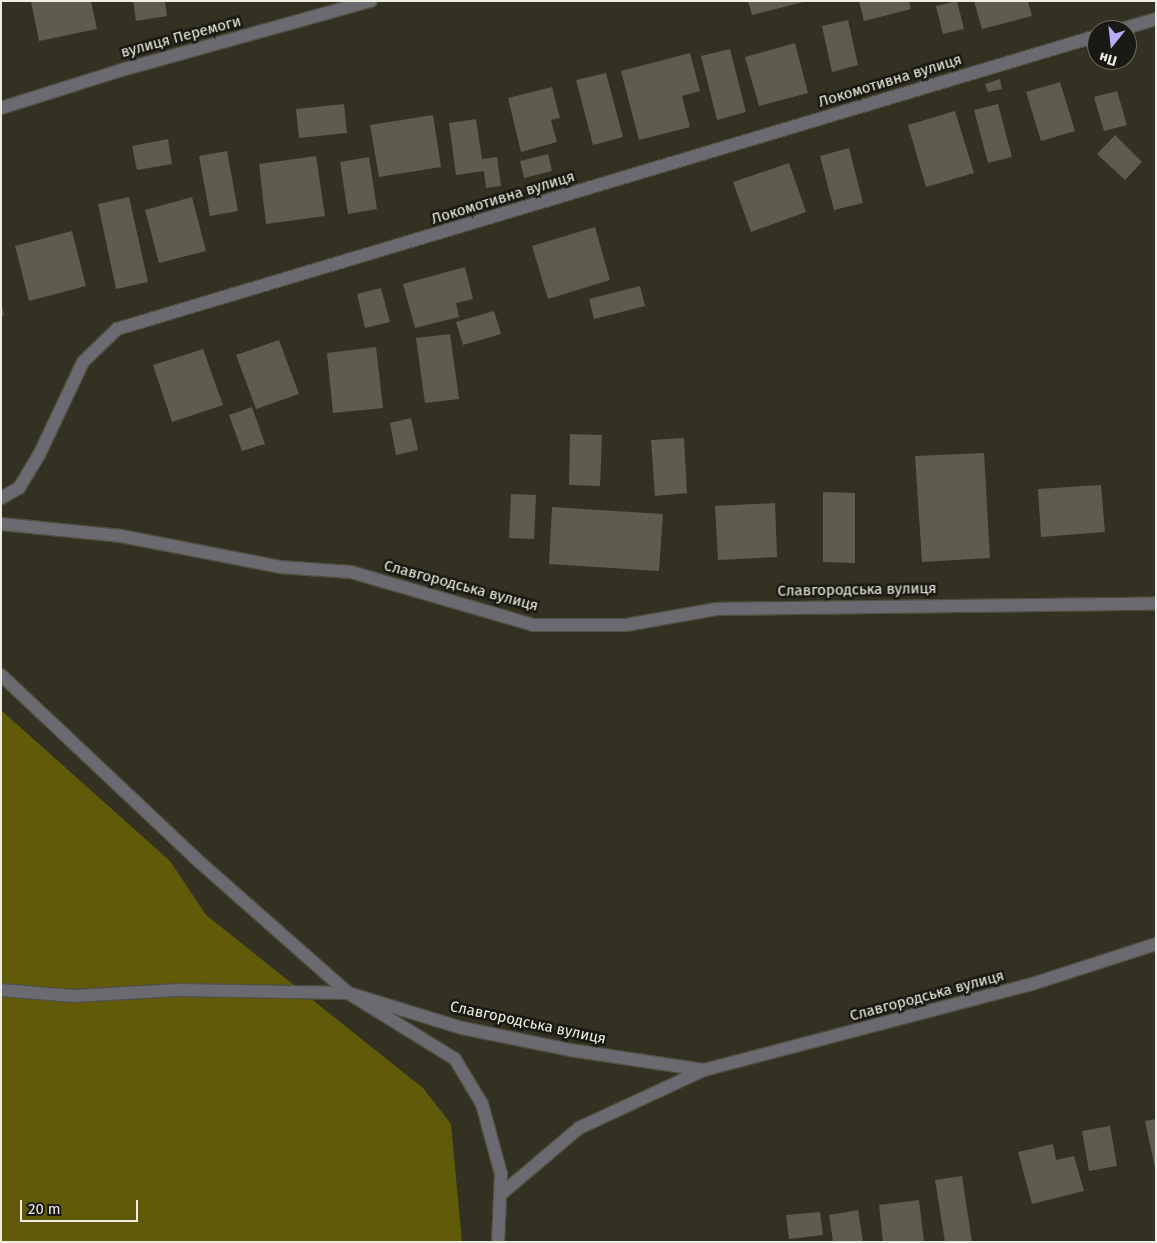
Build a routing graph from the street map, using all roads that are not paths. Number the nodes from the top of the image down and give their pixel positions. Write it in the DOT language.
graph roads {
  1 [pos="370,1"];
  2 [pos="1156,19"];
  3 [pos="1137,24"];
  4 [pos="1087,39"];
  5 [pos="1,108"];
  6 [pos="1,498"];
  7 [pos="1,524"];
  8 [pos="1156,604"];
  9 [pos="1,675"];
  10 [pos="1156,944"];
  11 [pos="1,990"];
  12 [pos="348,994"];
  13 [pos="704,1070"];
  14 [pos="500,1195"];
  15 [pos="498,1238"];
  1 -- 5 [label="street, вулиця Перемоги"];
  2 -- 3 [label="street"];
  4 -- 6 [label="street, Локомотивна вулиця"];
  7 -- 8 [label="street, Славгородська вулиця"];
  9 -- 12 [label="street"];
  10 -- 13 [label="street, Славгородська вулиця"];
  11 -- 12 [label="street"];
  12 -- 13 [label="street, Славгородська вулиця"];
  12 -- 14 [label="street"];
  13 -- 14 [label="street, Славгородська вулиця"];
  14 -- 15 [label="street"];
}
